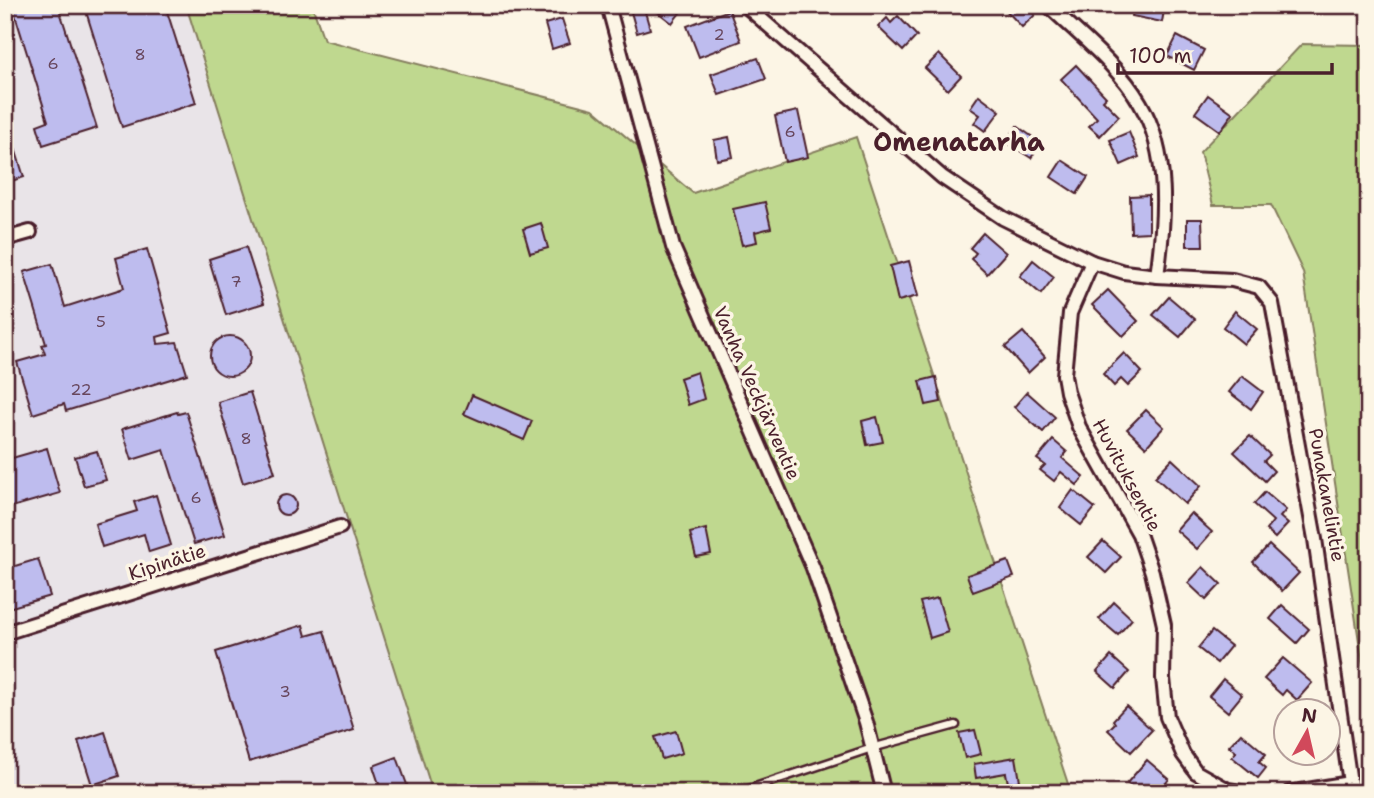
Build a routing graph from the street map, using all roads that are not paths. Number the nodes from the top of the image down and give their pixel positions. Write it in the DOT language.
graph roads {
  1 [pos="608,5"];
  2 [pos="1048,5"];
  3 [pos="750,7"];
  4 [pos="30,232"];
  5 [pos="5,239"];
  6 [pos="1092,262"];
  7 [pos="1157,276"];
  8 [pos="340,527"];
  9 [pos="5,633"];
  10 [pos="956,725"];
  11 [pos="873,748"];
  12 [pos="737,793"];
  13 [pos="884,793"];
  14 [pos="1247,793"];
  15 [pos="1289,793"];
  1 -- 11 [label="street, Vanha Veckjärventie"];
  2 -- 7 [label="street"];
  3 -- 6 [label="street, Punakanelintie"];
  4 -- 5 [label="street"];
  6 -- 7 [label="street, Punakanelintie"];
  6 -- 14 [label="street, Huvituksentie"];
  7 -- 15 [label="street, Punakanelintie"];
  8 -- 9 [label="street, Kipinätie"];
  10 -- 11 [label="lane"];
  11 -- 12 [label="lane"];
  11 -- 13 [label="street, Vanha Veckjärventie"];
}
